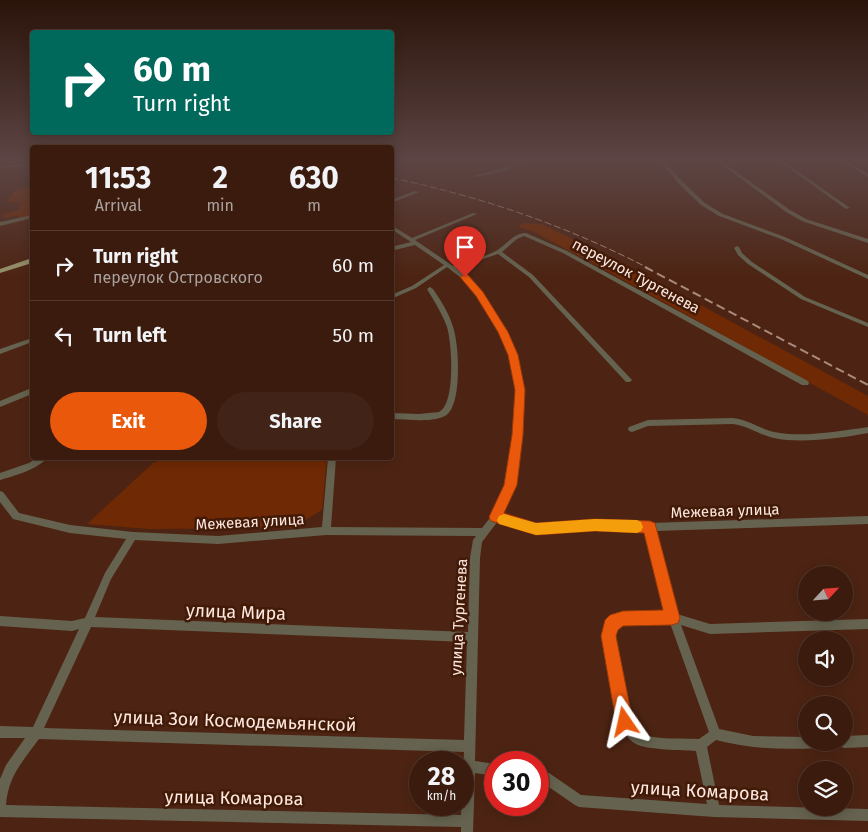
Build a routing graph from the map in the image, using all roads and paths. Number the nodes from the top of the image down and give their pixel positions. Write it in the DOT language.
graph roads {
  1 [pos="699,200"];
  2 [pos="773,200"];
  3 [pos="836,200"];
  4 [pos="848,208"];
  5 [pos="475,214"];
  6 [pos="30,217"];
  7 [pos="0,224"];
  8 [pos="394,228"];
  9 [pos="868,241"];
  10 [pos="413,242"];
  11 [pos="394,248"];
  12 [pos="737,248"];
  13 [pos="499,252"];
  14 [pos="30,262"];
  15 [pos="450,266"];
  16 [pos="0,271"];
  17 [pos="868,276"];
  18 [pos="430,289"];
  19 [pos="394,296"];
  20 [pos="868,325"];
  21 [pos="30,341"];
  22 [pos="0,352"];
  23 [pos="628,380"];
  24 [pos="805,383"];
  25 [pos="30,392"];
  26 [pos="0,404"];
  27 [pos="394,416"];
  28 [pos="632,429"];
  29 [pos="868,430"];
  30 [pos="40,460"];
  31 [pos="332,460"];
  32 [pos="0,477"];
  33 [pos="0,495"];
  34 [pos="496,517"];
  35 [pos="868,520"];
  36 [pos="650,527"];
  37 [pos="326,531"];
  38 [pos="483,532"];
  39 [pos="133,536"];
  40 [pos="672,618"];
  41 [pos="0,621"];
  42 [pos="88,622"];
  43 [pos="868,624"];
  44 [pos="472,637"];
  45 [pos="0,732"];
  46 [pos="36,732"];
  47 [pos="715,734"];
  48 [pos="868,740"];
  49 [pos="853,741"];
  50 [pos="798,743"];
  51 [pos="701,745"];
  52 [pos="468,746"];
  53 [pos="468,751"];
  54 [pos="549,780"];
  55 [pos="0,805"];
  56 [pos="0,811"];
  57 [pos="714,811"];
  58 [pos="868,816"];
  59 [pos="467,826"];
  1 -- 17 [label="street"];
  2 -- 9 [label="street"];
  3 -- 4 [label="street"];
  5 -- 10 [label="street"];
  6 -- 7 [label="street"];
  8 -- 10 [label="street, улица Тургенева"];
  10 -- 11 [label="street"];
  10 -- 15 [label="street, улица Тургенева"];
  12 -- 20 [label="street"];
  13 -- 15 [label="street, переулок Тургенева"];
  13 -- 23 [label="street"];
  13 -- 24 [label="street, переулок Тургенева"];
  14 -- 16 [label="main road"];
  15 -- 19 [label="street, переулок Тургенева"];
  15 -- 34 [label="street, улица Тургенева"];
  18 -- 27 [label="street"];
  21 -- 22 [label="street"];
  25 -- 26 [label="street"];
  28 -- 29 [label="street"];
  30 -- 32 [label="street"];
  31 -- 37 [label="street"];
  33 -- 39 [label="street, Межевая улица"];
  34 -- 36 [label="street, Межевая улица"];
  34 -- 38 [label="street, улица Тургенева"];
  35 -- 36 [label="street, Межевая улица"];
  36 -- 40 [label="street"];
  37 -- 38 [label="street, Межевая улица"];
  37 -- 39 [label="street, Межевая улица"];
  38 -- 44 [label="street, улица Тургенева"];
  39 -- 42 [label="street"];
  40 -- 43 [label="street"];
  40 -- 47 [label="street"];
  40 -- 51 [label="street"];
  41 -- 42 [label="street, улица Мира"];
  42 -- 44 [label="street, улица Мира"];
  42 -- 46 [label="street"];
  44 -- 52 [label="street, улица Тургенева"];
  45 -- 46 [label="street, улица Зои Космодемьянской"];
  46 -- 52 [label="street, улица Зои Космодемьянской"];
  46 -- 55 [label="street"];
  47 -- 50 [label="street"];
  47 -- 51 [label="street"];
  48 -- 49 [label="street"];
  51 -- 57 [label="street"];
  52 -- 53 [label="street, улица Тургенева"];
  54 -- 57 [label="street, улица Комарова"];
  56 -- 59 [label="street, улица Комарова"];
  57 -- 58 [label="street, улица Комарова"];
}
